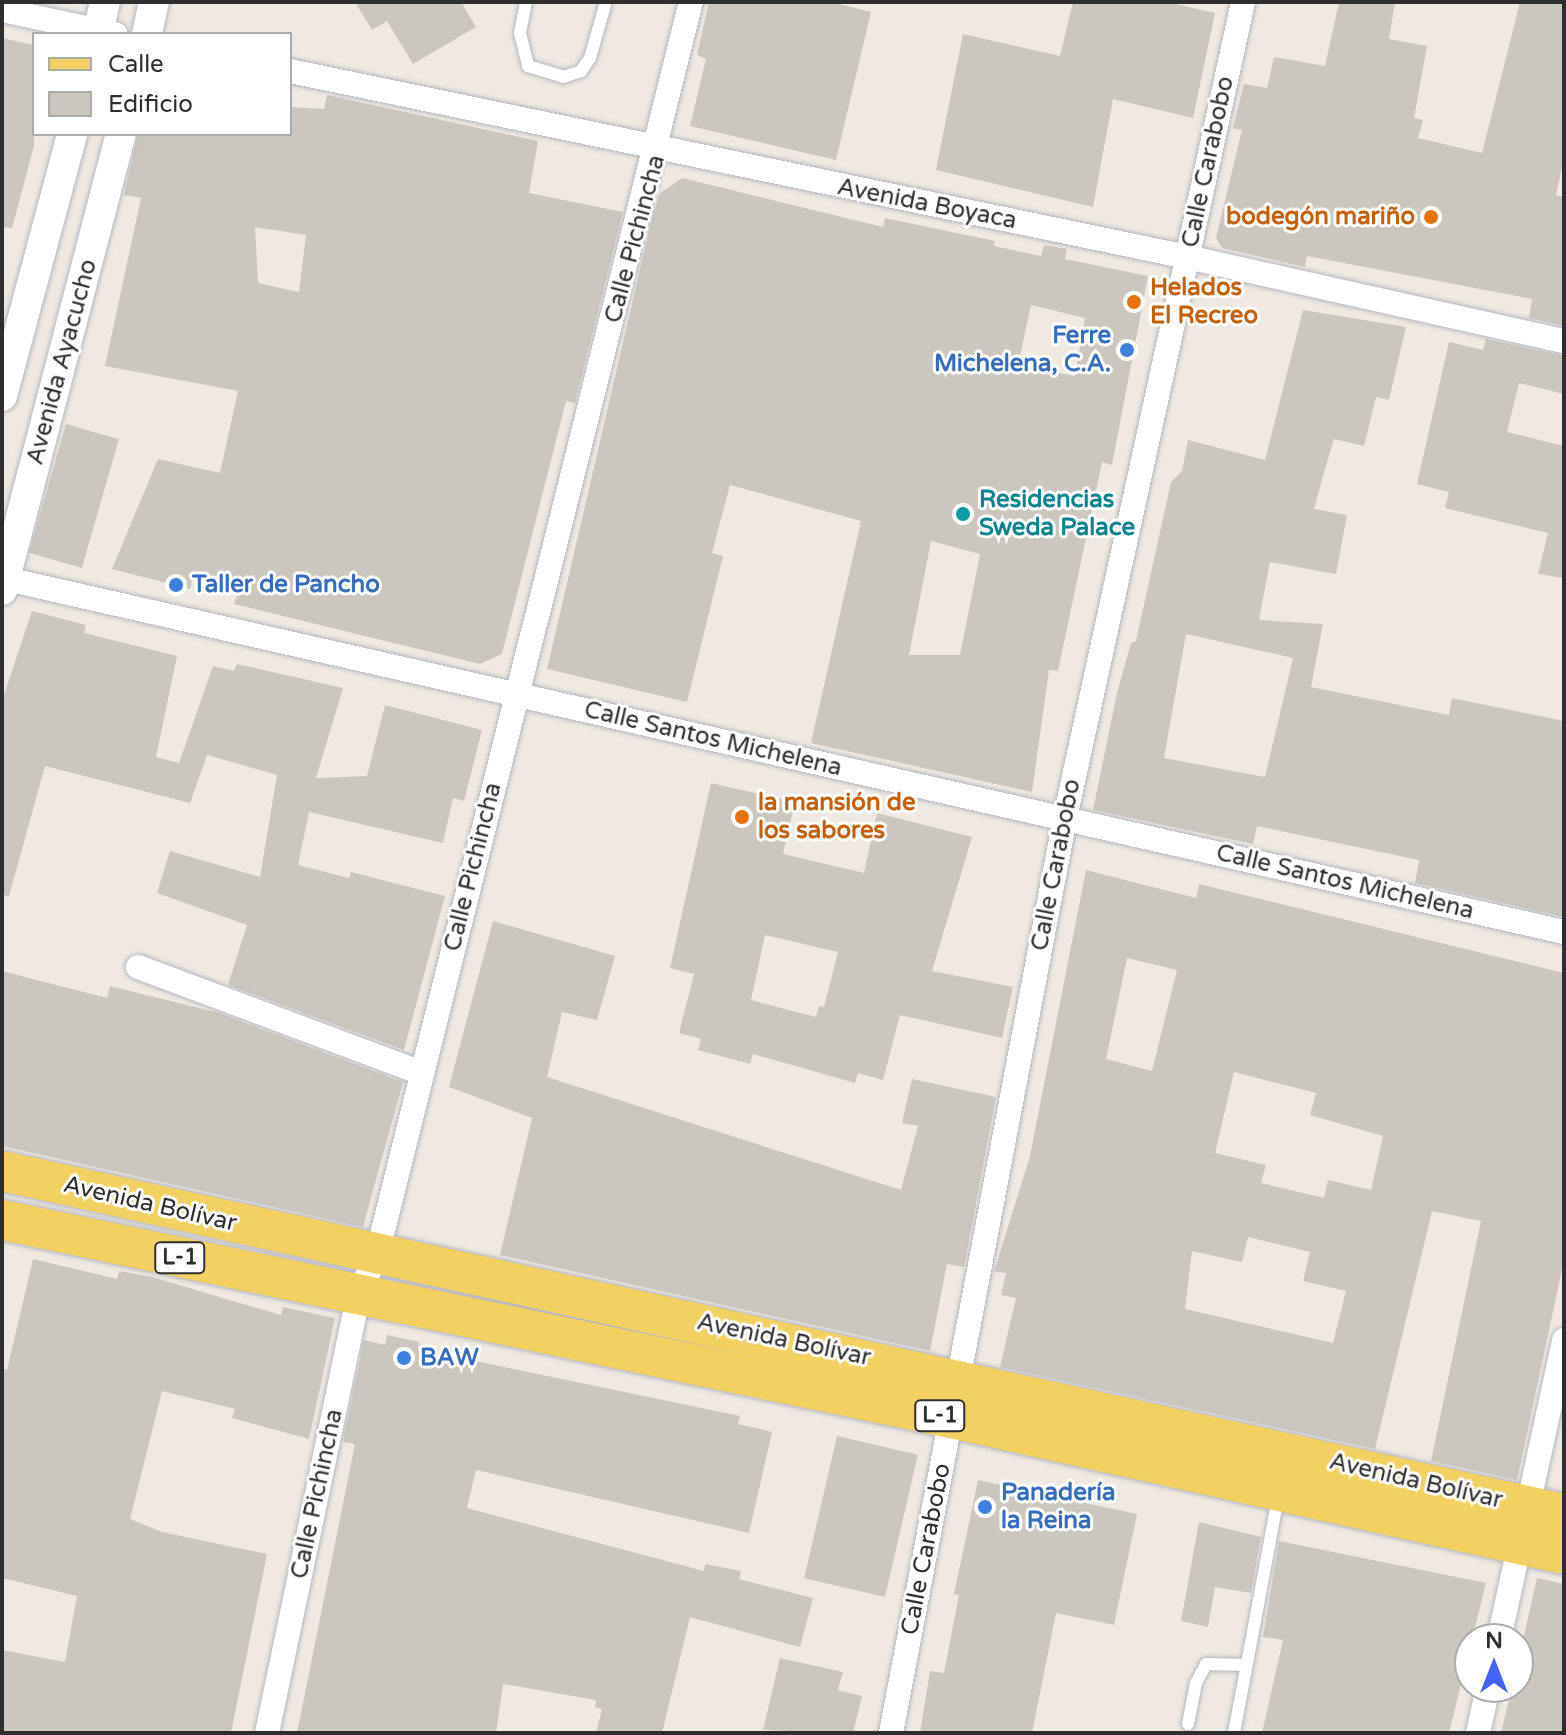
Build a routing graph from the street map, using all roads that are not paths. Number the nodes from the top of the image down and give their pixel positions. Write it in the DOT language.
graph roads {
  1 [pos="154,2"];
  2 [pos="526,2"];
  3 [pos="606,2"];
  4 [pos="691,2"];
  5 [pos="1243,2"];
  6 [pos="2,10"];
  7 [pos="105,25"];
  8 [pos="147,32"];
  9 [pos="292,71"];
  10 [pos="71,136"];
  11 [pos="120,136"];
  12 [pos="658,150"];
  13 [pos="1187,257"];
  14 [pos="1564,341"];
  15 [pos="2,396"];
  16 [pos="3,582"];
  17 [pos="516,695"];
  18 [pos="1065,818"];
  19 [pos="1564,932"];
  20 [pos="138,967"];
  21 [pos="422,1073"];
  22 [pos="2,1171"];
  23 [pos="2,1220"];
  24 [pos="377,1254"];
  25 [pos="358,1296"];
  26 [pos="1564,1340"];
  27 [pos="956,1376"];
  28 [pos="951,1418"];
  29 [pos="1278,1493"];
  30 [pos="1538,1521"];
  31 [pos="1564,1554"];
  32 [pos="1504,1623"];
  33 [pos="1246,1665"];
  34 [pos="1485,1703"];
  35 [pos="1188,1724"];
  36 [pos="267,1733"];
  37 [pos="891,1733"];
  38 [pos="1234,1733"];
  39 [pos="1478,1733"];
  1 -- 8 [label="street"];
  2 -- 3 [label="lane"];
  4 -- 12 [label="street, Calle Pichincha"];
  5 -- 13 [label="street, Calle Carabobo"];
  6 -- 7 [label="street"];
  9 -- 12 [label="street, Avenida Boyaca"];
  10 -- 15 [label="street, Avenida Ayacucho"];
  11 -- 16 [label="street, Avenida Ayacucho"];
  12 -- 13 [label="street, Avenida Boyaca"];
  12 -- 17 [label="street, Calle Pichincha"];
  13 -- 14 [label="street, Avenida Boyaca"];
  13 -- 18 [label="street, Calle Carabobo"];
  16 -- 17 [label="street, Calle Santos Michelena"];
  17 -- 18 [label="street, Calle Santos Michelena"];
  17 -- 21 [label="street, Calle Pichincha"];
  18 -- 19 [label="street, Calle Santos Michelena"];
  18 -- 27 [label="street, Calle Carabobo"];
  20 -- 21 [label="street"];
  21 -- 24 [label="street, Calle Pichincha"];
  22 -- 24 [label="main road, Avenida Bolívar / L-1"];
  23 -- 25 [label="main road, Avenida Bolívar / L-1"];
  24 -- 25 [label="street, Calle Pichincha"];
  24 -- 27 [label="main road, Avenida Bolívar / L-1"];
  25 -- 28 [label="main road, Avenida Bolívar / L-1"];
  25 -- 36 [label="street, Calle Pichincha"];
  26 -- 30 [label="street"];
  27 -- 28 [label="street, Calle Carabobo"];
  27 -- 30 [label="main road, Avenida Bolívar / L-1"];
  28 -- 29 [label="main road, Avenida Bolívar / L-1"];
  28 -- 37 [label="street, Calle Carabobo"];
  29 -- 30 [label="main road, Avenida Bolívar / L-1"];
  29 -- 33 [label="lane"];
  30 -- 31 [label="main road, Avenida Bolívar / L-1"];
  30 -- 32 [label="street"];
  33 -- 35 [label="lane"];
  33 -- 38 [label="lane"];
  34 -- 39 [label="street"];
}
